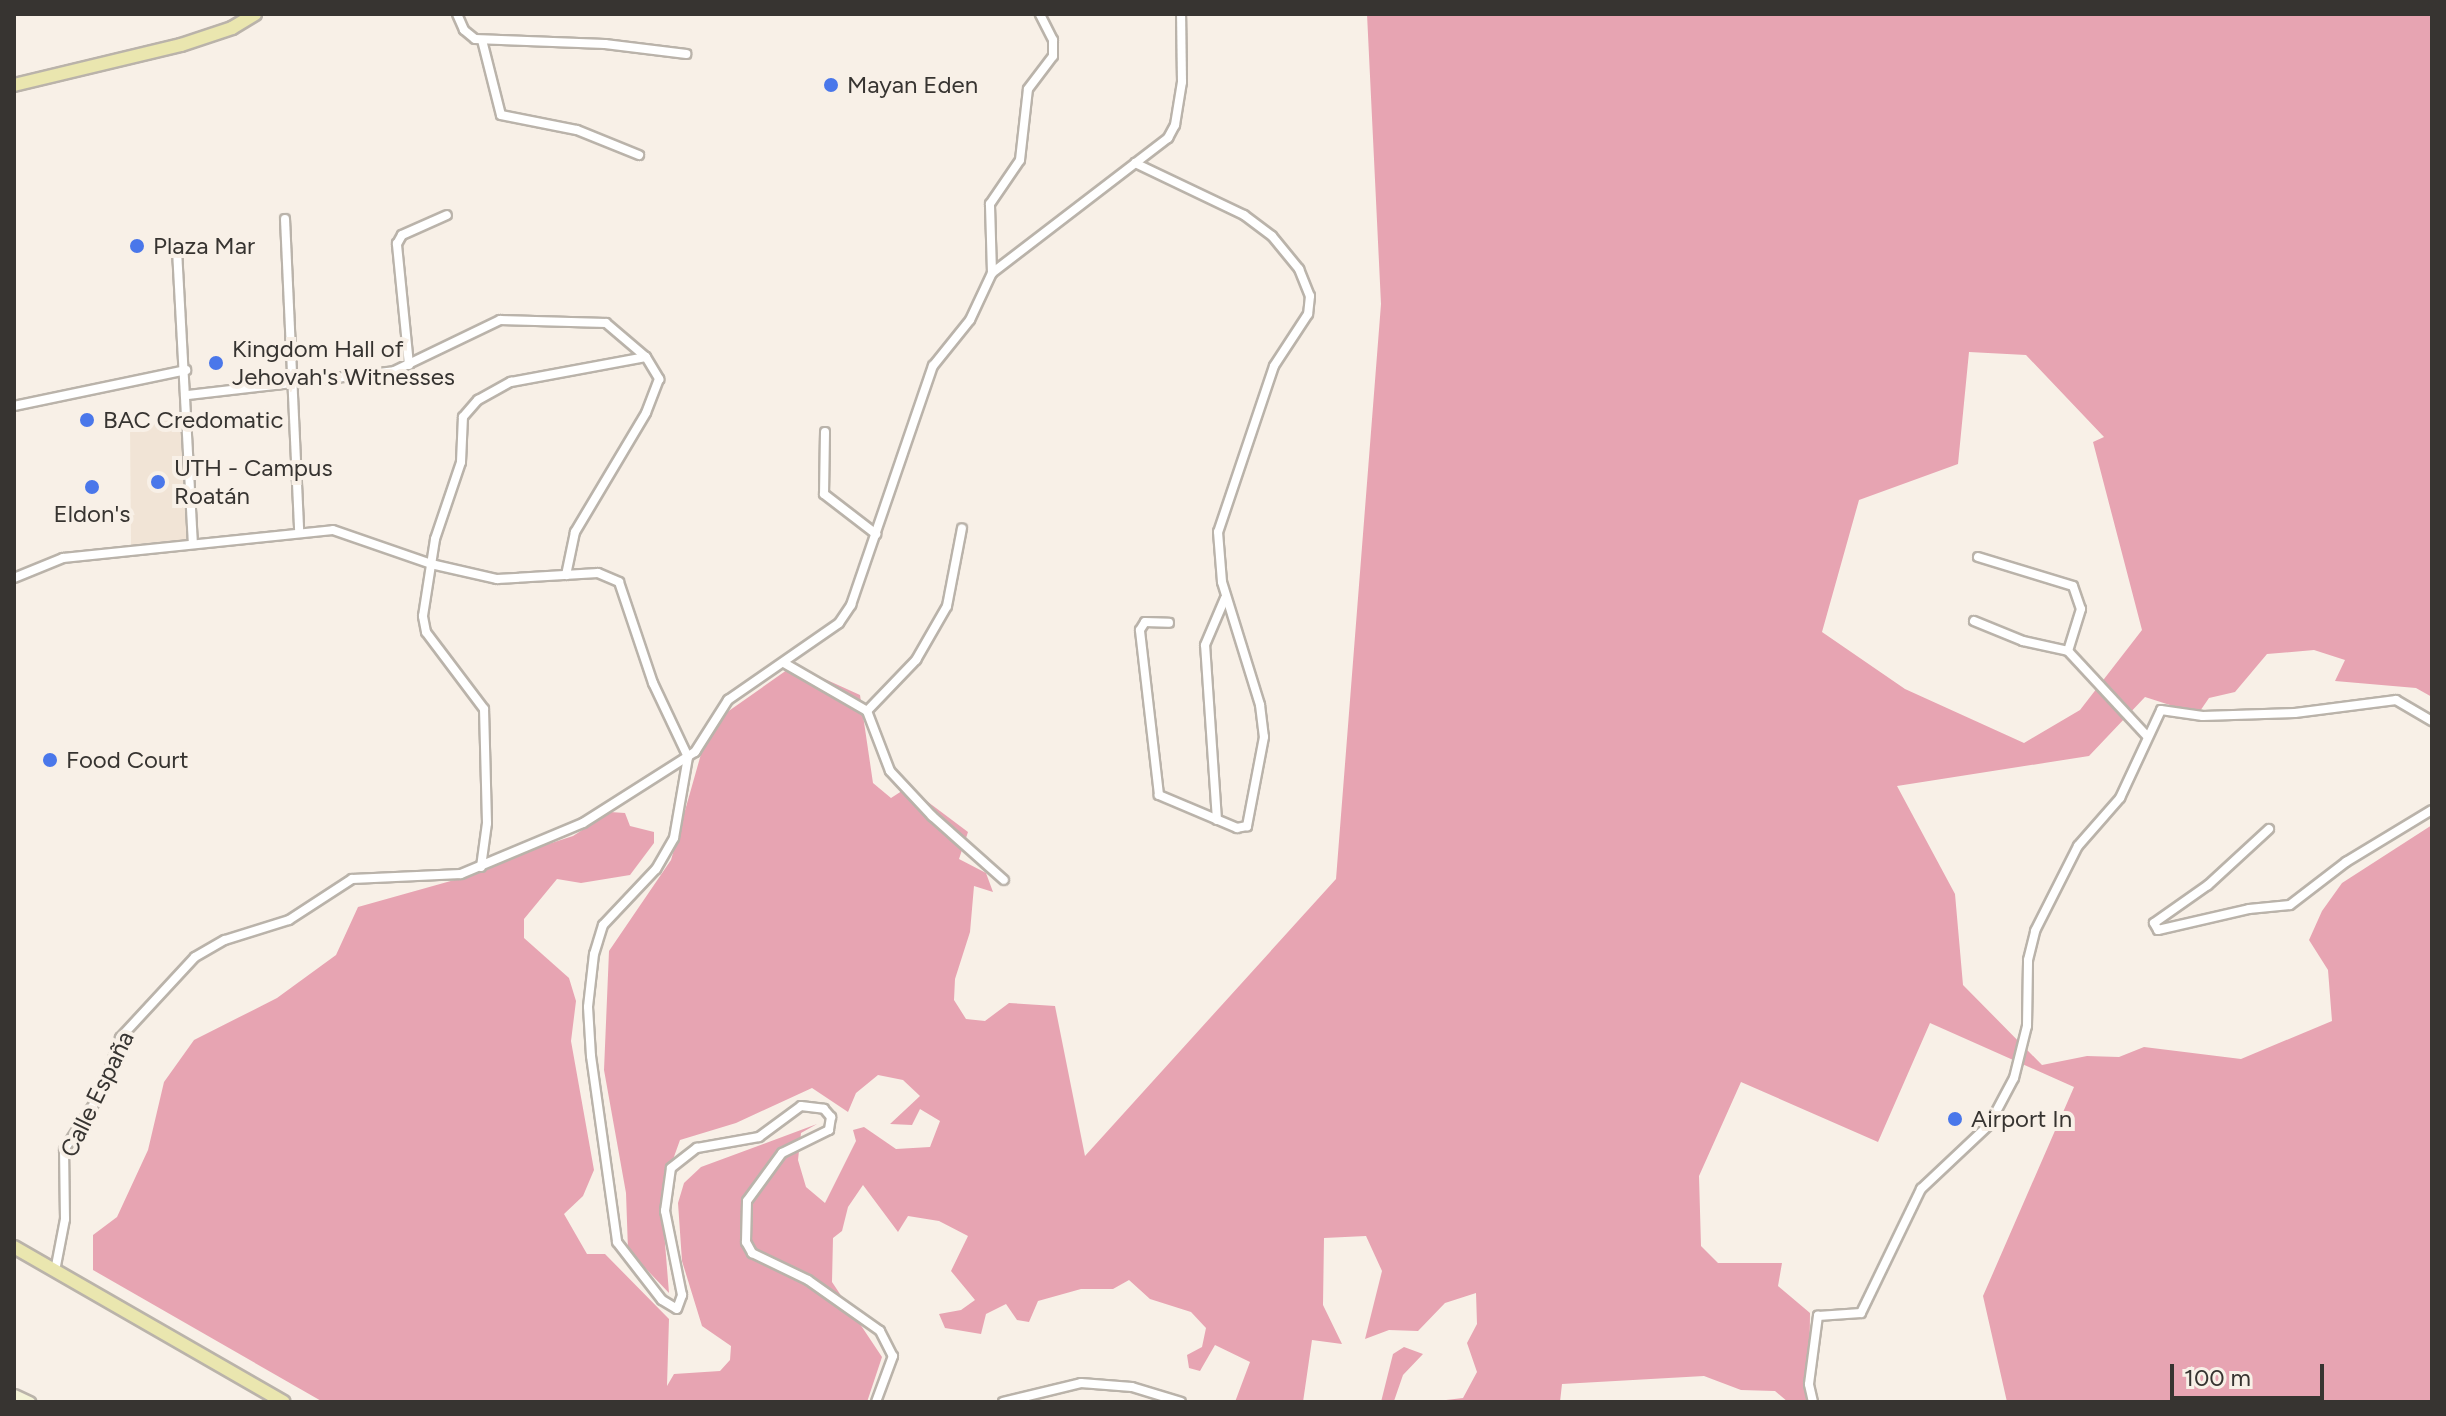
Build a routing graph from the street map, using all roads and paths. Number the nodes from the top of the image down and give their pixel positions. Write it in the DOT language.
graph roads {
  1 [pos="255,14"];
  2 [pos="457,14"];
  3 [pos="1040,14"];
  4 [pos="1181,14"];
  5 [pos="482,40"];
  6 [pos="686,54"];
  7 [pos="14,85"];
  8 [pos="639,155"];
  9 [pos="1135,163"];
  10 [pos="447,215"];
  11 [pos="285,219"];
  12 [pos="177,250"];
  13 [pos="992,273"];
  14 [pos="646,357"];
  15 [pos="409,365"];
  16 [pos="186,370"];
  17 [pos="293,384"];
  18 [pos="188,395"];
  19 [pos="14,406"];
  20 [pos="825,432"];
  21 [pos="962,528"];
  22 [pos="299,531"];
  23 [pos="876,534"];
  24 [pos="193,543"];
  25 [pos="1978,557"];
  26 [pos="431,564"];
  27 [pos="566,575"];
  28 [pos="14,578"];
  29 [pos="1225,597"];
  30 [pos="1974,621"];
  31 [pos="1169,623"];
  32 [pos="2068,651"];
  33 [pos="784,663"];
  34 [pos="867,711"];
  35 [pos="2432,721"];
  36 [pos="2146,735"];
  37 [pos="688,757"];
  38 [pos="2432,810"];
  39 [pos="1217,820"];
  40 [pos="2269,829"];
  41 [pos="481,867"];
  42 [pos="1004,880"];
  43 [pos="14,1247"];
  44 [pos="55,1271"];
  45 [pos="14,1395"];
  46 [pos="29,1402"];
  47 [pos="284,1402"];
  48 [pos="876,1402"];
  49 [pos="1003,1402"];
  50 [pos="1181,1402"];
  51 [pos="1813,1402"];
  1 -- 7 [label="main road"];
  2 -- 5 [label="street"];
  3 -- 13 [label="street"];
  4 -- 9 [label="street"];
  5 -- 6 [label="street"];
  5 -- 8 [label="street"];
  9 -- 13 [label="street"];
  9 -- 29 [label="street"];
  10 -- 15 [label="street"];
  11 -- 17 [label="street"];
  12 -- 16 [label="street"];
  13 -- 23 [label="street"];
  14 -- 15 [label="street"];
  14 -- 26 [label="street"];
  14 -- 27 [label="street"];
  15 -- 17 [label="street"];
  16 -- 18 [label="street"];
  16 -- 19 [label="street"];
  17 -- 18 [label="street"];
  17 -- 22 [label="street"];
  18 -- 24 [label="street"];
  20 -- 23 [label="street"];
  21 -- 34 [label="street"];
  22 -- 24 [label="street"];
  22 -- 26 [label="street"];
  23 -- 33 [label="street"];
  24 -- 28 [label="street"];
  25 -- 32 [label="street"];
  26 -- 27 [label="street"];
  26 -- 41 [label="street"];
  27 -- 37 [label="street"];
  29 -- 39 [label="street"];
  29 -- 39 [label="street"];
  30 -- 32 [label="street"];
  31 -- 39 [label="street"];
  32 -- 36 [label="street"];
  33 -- 34 [label="street"];
  33 -- 37 [label="street"];
  34 -- 42 [label="street"];
  35 -- 36 [label="street"];
  36 -- 51 [label="street"];
  37 -- 41 [label="street, Calle España"];
  37 -- 48 [label="street"];
  38 -- 40 [label="street"];
  41 -- 44 [label="street, Calle España"];
  43 -- 44 [label="main road"];
  44 -- 47 [label="main road"];
  45 -- 46 [label="street"];
  49 -- 50 [label="street"];
}
